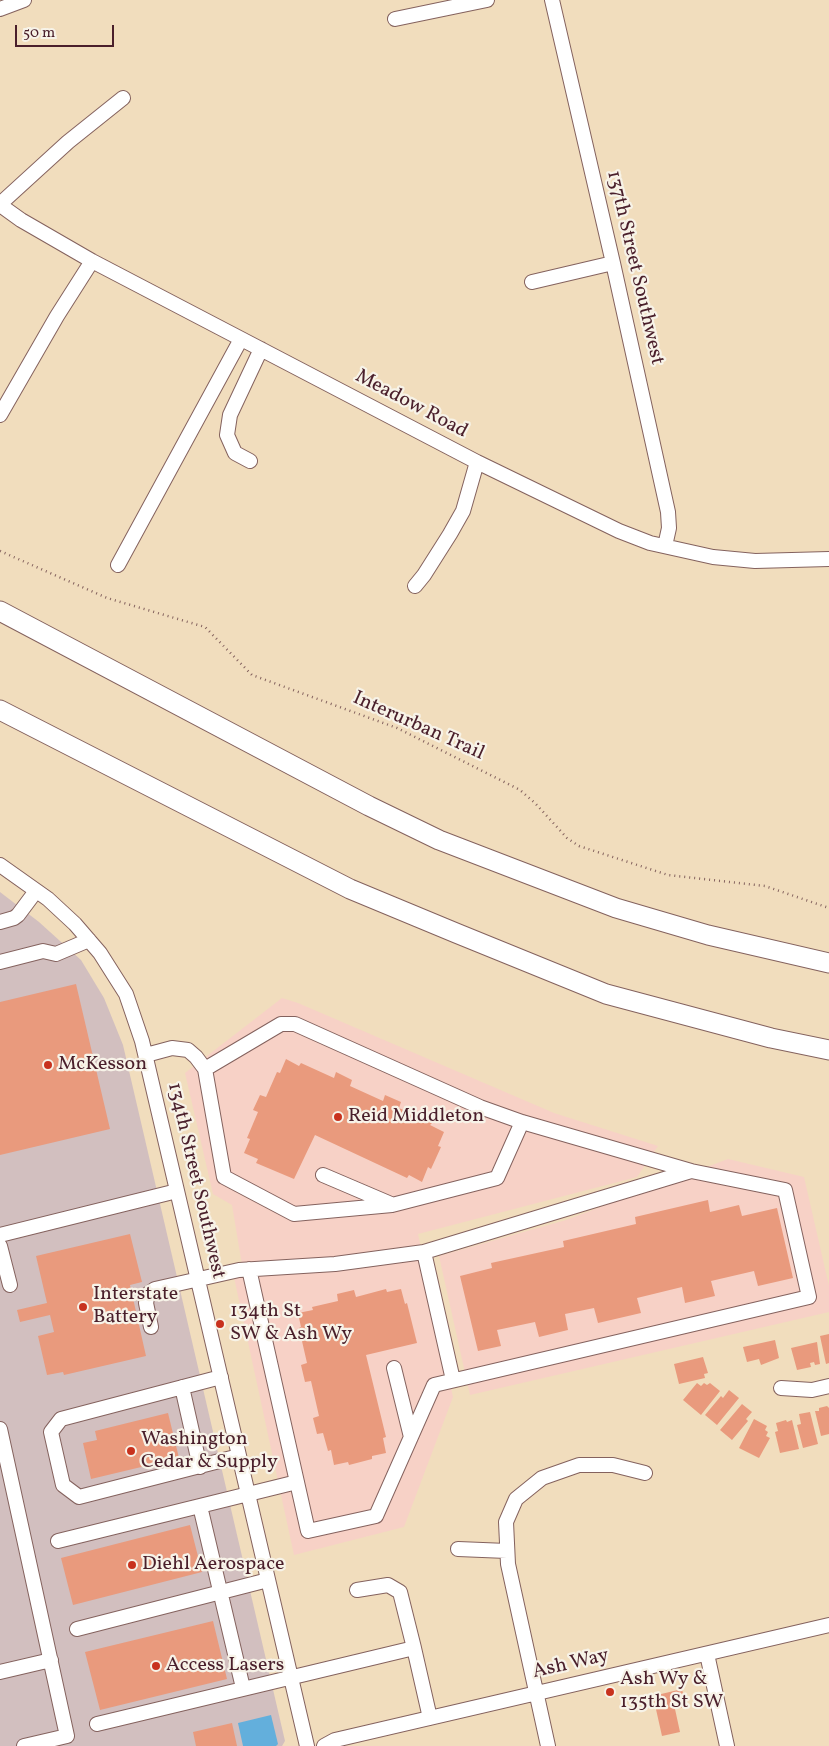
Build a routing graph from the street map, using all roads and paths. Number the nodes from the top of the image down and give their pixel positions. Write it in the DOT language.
graph roads {
  1 [pos="24,0"];
  2 [pos="487,0"];
  3 [pos="552,0"];
  4 [pos="0,9"];
  5 [pos="394,19"];
  6 [pos="123,98"];
  7 [pos="0,204"];
  8 [pos="92,261"];
  9 [pos="613,263"];
  10 [pos="532,282"];
  11 [pos="241,339"];
  12 [pos="261,349"];
  13 [pos="0,415"];
  14 [pos="250,460"];
  15 [pos="477,462"];
  16 [pos="665,546"];
  17 [pos="0,551"];
  18 [pos="829,559"];
  19 [pos="118,565"];
  20 [pos="415,586"];
  21 [pos="0,611"];
  22 [pos="0,710"];
  23 [pos="0,865"];
  24 [pos="36,890"];
  25 [pos="829,908"];
  26 [pos="0,922"];
  27 [pos="89,940"];
  28 [pos="0,962"];
  29 [pos="829,963"];
  30 [pos="829,1050"];
  31 [pos="146,1055"];
  32 [pos="205,1069"];
  33 [pos="522,1122"];
  34 [pos="691,1171"];
  35 [pos="324,1175"];
  36 [pos="177,1191"];
  37 [pos="392,1205"];
  38 [pos="0,1235"];
  39 [pos="0,1246"];
  40 [pos="424,1252"];
  41 [pos="248,1269"];
  42 [pos="198,1279"];
  43 [pos="10,1285"];
  44 [pos="151,1327"];
  45 [pos="394,1368"];
  46 [pos="221,1377"];
  47 [pos="453,1380"];
  48 [pos="829,1386"];
  49 [pos="182,1387"];
  50 [pos="781,1388"];
  51 [pos="0,1428"];
  52 [pos="411,1437"];
  53 [pos="239,1456"];
  54 [pos="200,1467"];
  55 [pos="5,1469"];
  56 [pos="645,1473"];
  57 [pos="297,1482"];
  58 [pos="248,1494"];
  59 [pos="200,1506"];
  60 [pos="58,1541"];
  61 [pos="458,1549"];
  62 [pos="507,1551"];
  63 [pos="268,1580"];
  64 [pos="358,1590"];
  65 [pos="220,1592"];
  66 [pos="829,1625"];
  67 [pos="77,1629"];
  68 [pos="414,1648"];
  69 [pos="707,1654"];
  70 [pos="51,1660"];
  71 [pos="0,1672"];
  72 [pos="291,1677"];
  73 [pos="244,1688"];
  74 [pos="537,1694"];
  75 [pos="430,1718"];
  76 [pos="97,1724"];
  77 [pos="24,1746"];
  78 [pos="307,1746"];
  79 [pos="324,1746"];
  80 [pos="548,1746"];
  81 [pos="727,1746"];
  1 -- 4 [label="street"];
  2 -- 5 [label="street"];
  3 -- 9 [label="street, 137th Street Southwest"];
  6 -- 7 [label="street"];
  7 -- 8 [label="street, Meadow Road"];
  8 -- 11 [label="street, Meadow Road"];
  8 -- 13 [label="street"];
  9 -- 10 [label="street"];
  9 -- 16 [label="street, 137th Street Southwest"];
  11 -- 12 [label="street, Meadow Road"];
  11 -- 19 [label="street"];
  12 -- 14 [label="street"];
  12 -- 15 [label="street, Meadow Road"];
  15 -- 16 [label="street, Meadow Road"];
  15 -- 20 [label="street"];
  16 -- 18 [label="street, Meadow Road"];
  17 -- 25 [label="path, Interurban Trail"];
  21 -- 29 [label="highway"];
  22 -- 30 [label="highway"];
  23 -- 24 [label="street, 134th Street Southwest"];
  24 -- 26 [label="street"];
  24 -- 27 [label="street, 134th Street Southwest"];
  27 -- 28 [label="street"];
  27 -- 31 [label="street, 134th Street Southwest"];
  31 -- 32 [label="street"];
  31 -- 36 [label="street, 134th Street Southwest"];
  32 -- 33 [label="street"];
  32 -- 37 [label="street"];
  33 -- 34 [label="street"];
  33 -- 37 [label="street"];
  34 -- 40 [label="street"];
  34 -- 47 [label="street"];
  35 -- 37 [label="street"];
  36 -- 38 [label="street"];
  36 -- 42 [label="street, 134th Street Southwest"];
  39 -- 43 [label="street"];
  40 -- 41 [label="street"];
  40 -- 47 [label="street"];
  41 -- 42 [label="street"];
  41 -- 57 [label="street"];
  42 -- 44 [label="street"];
  42 -- 46 [label="street, 134th Street Southwest"];
  45 -- 52 [label="street"];
  46 -- 49 [label="street"];
  46 -- 53 [label="street, 134th Street Southwest"];
  47 -- 52 [label="street"];
  48 -- 50 [label="street"];
  49 -- 54 [label="street"];
  49 -- 54 [label="street"];
  51 -- 55 [label="street"];
  52 -- 57 [label="street"];
  53 -- 54 [label="street"];
  53 -- 58 [label="street, 134th Street Southwest"];
  55 -- 70 [label="street"];
  56 -- 62 [label="street"];
  57 -- 58 [label="street"];
  58 -- 59 [label="street"];
  58 -- 63 [label="street, 134th Street Southwest"];
  59 -- 60 [label="street"];
  59 -- 65 [label="street"];
  61 -- 62 [label="street"];
  62 -- 74 [label="street"];
  63 -- 65 [label="street"];
  63 -- 72 [label="street, 134th Street Southwest"];
  64 -- 68 [label="street"];
  65 -- 67 [label="street"];
  65 -- 73 [label="street"];
  66 -- 69 [label="street, Ash Way"];
  68 -- 72 [label="street"];
  68 -- 75 [label="street"];
  69 -- 74 [label="street, Ash Way"];
  69 -- 81 [label="street"];
  70 -- 71 [label="street"];
  70 -- 77 [label="street"];
  72 -- 73 [label="street"];
  72 -- 78 [label="street, 134th Street Southwest"];
  73 -- 76 [label="street"];
  74 -- 75 [label="street, Ash Way"];
  74 -- 80 [label="street"];
  75 -- 79 [label="street, Ash Way"];
}
